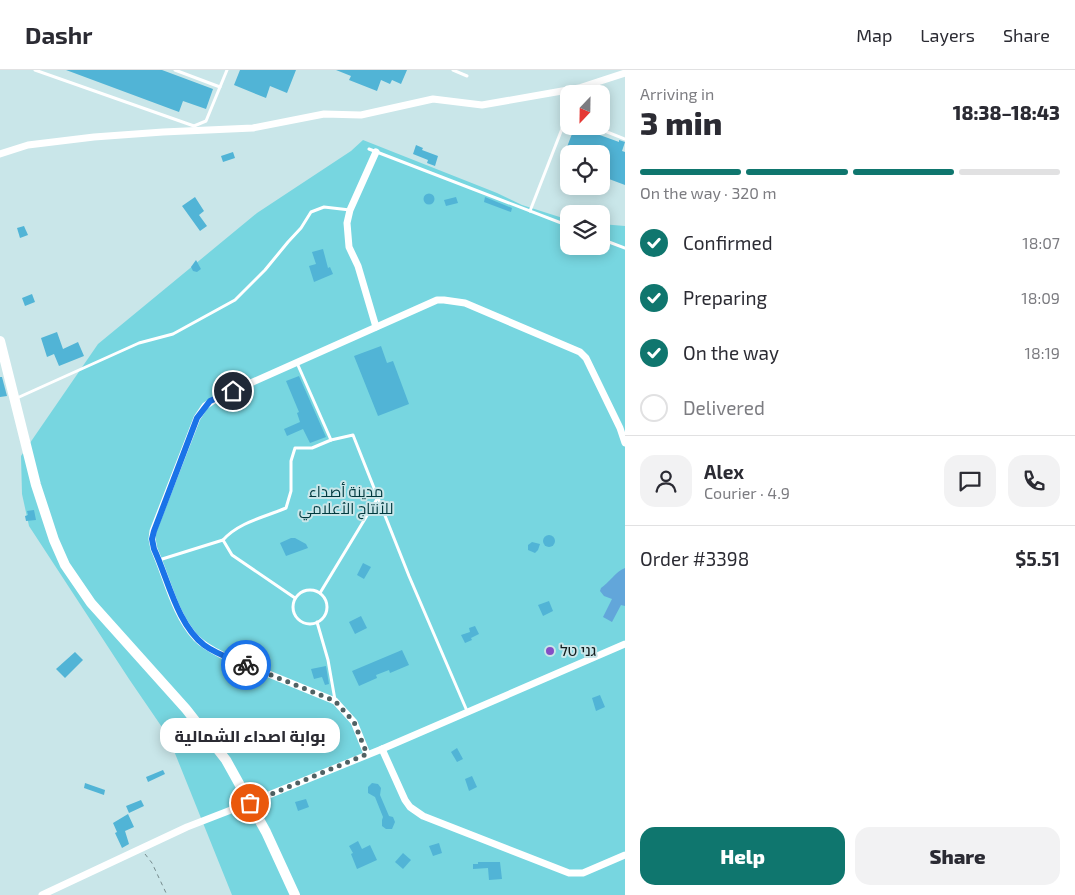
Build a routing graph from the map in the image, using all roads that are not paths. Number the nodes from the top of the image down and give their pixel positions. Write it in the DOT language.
graph roads {
  1 [pos="35,70"];
  2 [pos="175,70"];
  3 [pos="226,70"];
  4 [pos="453,70"];
  5 [pos="625,73"];
  6 [pos="467,76"];
  7 [pos="220,87"];
  8 [pos="610,133"];
  9 [pos="560,135"];
  10 [pos="625,139"];
  11 [pos="372,150"];
  12 [pos="0,154"];
  13 [pos="350,210"];
  14 [pos="530,211"];
  15 [pos="560,223"];
  16 [pos="610,242"];
  17 [pos="625,248"];
  18 [pos="376,327"];
  19 [pos="0,341"];
  20 [pos="296,363"];
  21 [pos="14,400"];
  22 [pos="624,434"];
  23 [pos="331,440"];
  24 [pos="625,443"];
  25 [pos="378,499"];
  26 [pos="223,540"];
  27 [pos="159,560"];
  28 [pos="320,593"];
  29 [pos="296,598"];
  30 [pos="317,622"];
  31 [pos="625,644"];
  32 [pos="335,701"];
  33 [pos="468,712"];
  34 [pos="382,748"];
  35 [pos="367,754"];
  36 [pos="250,803"];
  37 [pos="625,855"];
  38 [pos="42,895"];
  39 [pos="296,895"];
  1 -- 7 [label="lane"];
  2 -- 7 [label="lane"];
  3 -- 7 [label="lane"];
  4 -- 6 [label="lane"];
  5 -- 12 [label="street"];
  8 -- 10 [label="lane"];
  9 -- 14 [label="lane"];
  11 -- 13 [label="street"];
  11 -- 14 [label="lane"];
  13 -- 18 [label="street"];
  13 -- 21 [label="lane"];
  14 -- 15 [label="lane"];
  16 -- 17 [label="lane"];
  18 -- 20 [label="street"];
  18 -- 22 [label="street"];
  19 -- 21 [label="main road"];
  20 -- 23 [label="lane"];
  20 -- 27 [label="street"];
  21 -- 36 [label="main road"];
  22 -- 24 [label="street"];
  23 -- 25 [label="lane"];
  23 -- 26 [label="lane"];
  25 -- 28 [label="lane"];
  25 -- 33 [label="lane"];
  26 -- 27 [label="lane"];
  26 -- 29 [label="lane"];
  27 -- 32 [label="street"];
  28 -- 29 [label="lane"];
  28 -- 30 [label="lane"];
  29 -- 30 [label="lane"];
  30 -- 32 [label="lane"];
  31 -- 33 [label="street"];
  32 -- 35 [label="street"];
  33 -- 34 [label="street"];
  34 -- 35 [label="street"];
  34 -- 37 [label="street"];
  35 -- 36 [label="street"];
  36 -- 38 [label="street"];
  36 -- 39 [label="main road"];
}
